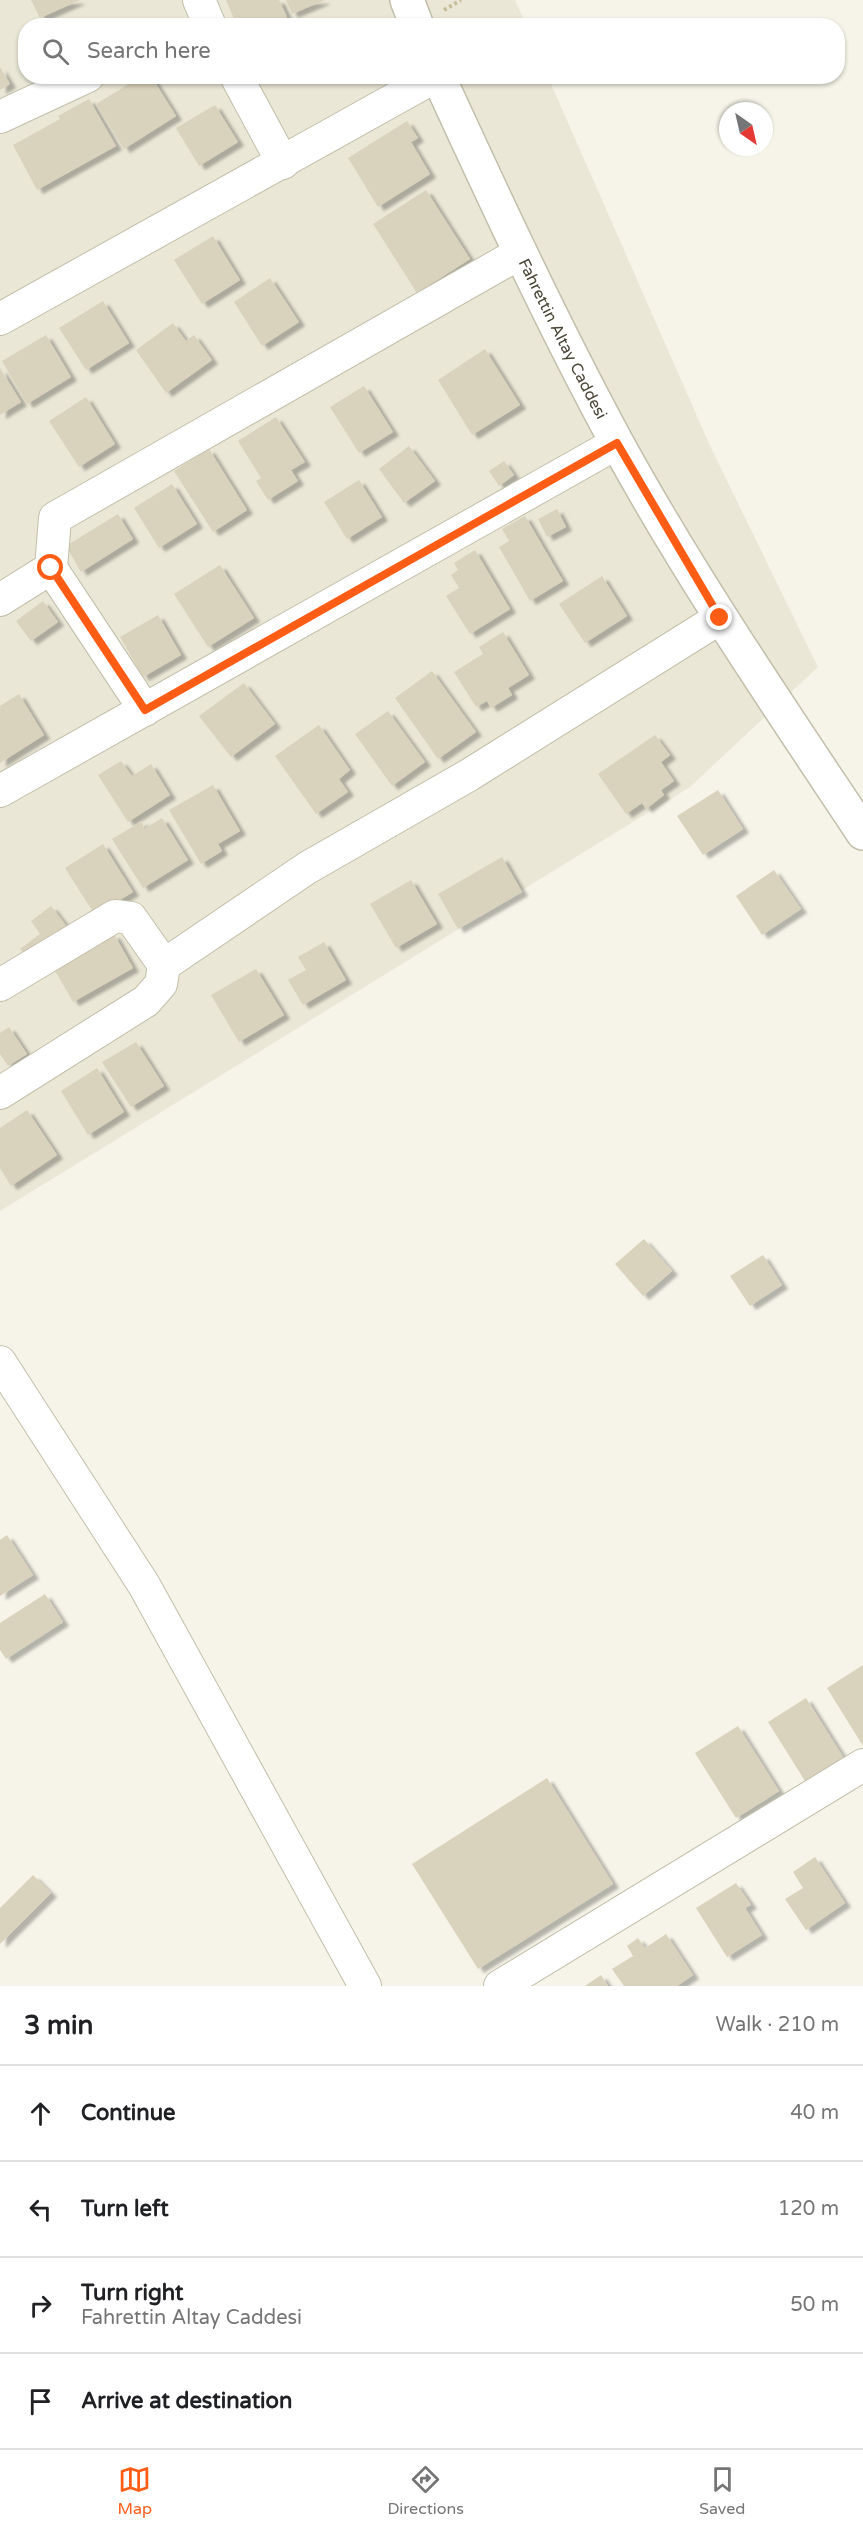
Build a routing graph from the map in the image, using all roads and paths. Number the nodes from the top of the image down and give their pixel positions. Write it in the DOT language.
graph roads {
  1 [pos="407,0"];
  2 [pos="414,18"];
  3 [pos="71,84"];
  4 [pos="240,84"];
  5 [pos="423,84"];
  6 [pos="441,84"];
  7 [pos="0,117"];
  8 [pos="283,163"];
  9 [pos="520,253"];
  10 [pos="0,319"];
  11 [pos="617,443"];
  12 [pos="51,568"];
  13 [pos="0,600"];
  14 [pos="720,618"];
  15 [pos="145,710"];
  16 [pos="0,791"];
  17 [pos="863,833"];
  18 [pos="164,965"];
  19 [pos="0,985"];
  20 [pos="0,1094"];
  21 [pos="0,1362"];
  22 [pos="863,1765"];
  23 [pos="365,1986"];
  24 [pos="500,1986"];
  1 -- 2 [label="street"];
  3 -- 7 [label="street"];
  4 -- 8 [label="street"];
  5 -- 8 [label="street"];
  6 -- 9 [label="street, Fahrettin Altay Caddesi"];
  8 -- 10 [label="street"];
  9 -- 11 [label="street, Fahrettin Altay Caddesi"];
  9 -- 12 [label="street"];
  11 -- 14 [label="street, Fahrettin Altay Caddesi"];
  11 -- 15 [label="street"];
  12 -- 13 [label="street"];
  12 -- 15 [label="street"];
  14 -- 17 [label="street, Fahrettin Altay Caddesi"];
  14 -- 18 [label="street"];
  15 -- 16 [label="street"];
  18 -- 19 [label="street"];
  18 -- 20 [label="street"];
  21 -- 23 [label="street"];
  22 -- 24 [label="street"];
}
